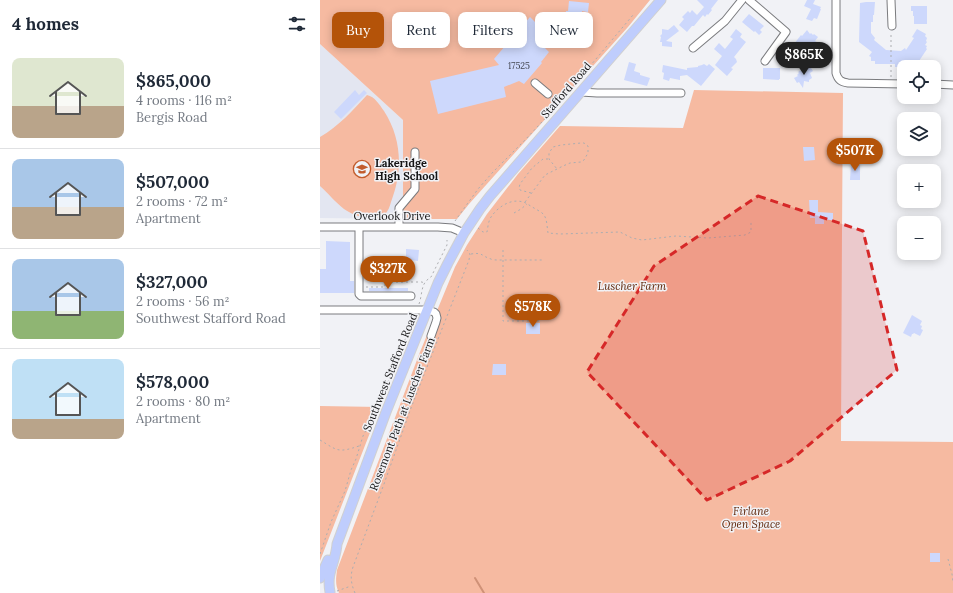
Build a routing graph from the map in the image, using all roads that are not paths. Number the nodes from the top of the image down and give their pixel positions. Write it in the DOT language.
graph roads {
  1 [pos="661,0"];
  2 [pos="742,0"];
  3 [pos="749,0"];
  4 [pos="836,0"];
  5 [pos="891,0"];
  6 [pos="892,26"];
  7 [pos="692,48"];
  8 [pos="765,61"];
  9 [pos="535,83"];
  10 [pos="897,84"];
  11 [pos="941,84"];
  12 [pos="953,85"];
  13 [pos="581,92"];
  14 [pos="548,94"];
  15 [pos="681,94"];
  16 [pos="415,152"];
  17 [pos="490,196"];
  18 [pos="320,227"];
  19 [pos="359,227"];
  20 [pos="399,227"];
  21 [pos="464,233"];
  22 [pos="411,296"];
  23 [pos="320,310"];
  24 [pos="427,310"];
  25 [pos="431,336"];
  26 [pos="337,544"];
  27 [pos="320,578"];
  28 [pos="320,586"];
  29 [pos="332,592"];
  1 -- 13 [label="main road, Stafford Road"];
  2 -- 7 [label="street"];
  3 -- 8 [label="street"];
  4 -- 10 [label="street"];
  5 -- 6 [label="street"];
  9 -- 14 [label="street"];
  11 -- 12 [label="street"];
  13 -- 15 [label="street"];
  13 -- 17 [label="main road, Stafford Road"];
  16 -- 20 [label="street"];
  17 -- 21 [label="main road, Southwest Stafford Road"];
  18 -- 19 [label="street, Overlook Drive"];
  19 -- 20 [label="street, Overlook Drive"];
  19 -- 22 [label="street"];
  20 -- 21 [label="street, Overlook Drive"];
  21 -- 24 [label="main road, Southwest Stafford Road"];
  23 -- 24 [label="street"];
  24 -- 25 [label="street"];
  24 -- 26 [label="main road, Southwest Stafford Road"];
  26 -- 27 [label="main road, Southwest Stafford Road"];
  26 -- 29 [label="main road, Southwest Stafford Road"];
  28 -- 29 [label="main road"];
}
